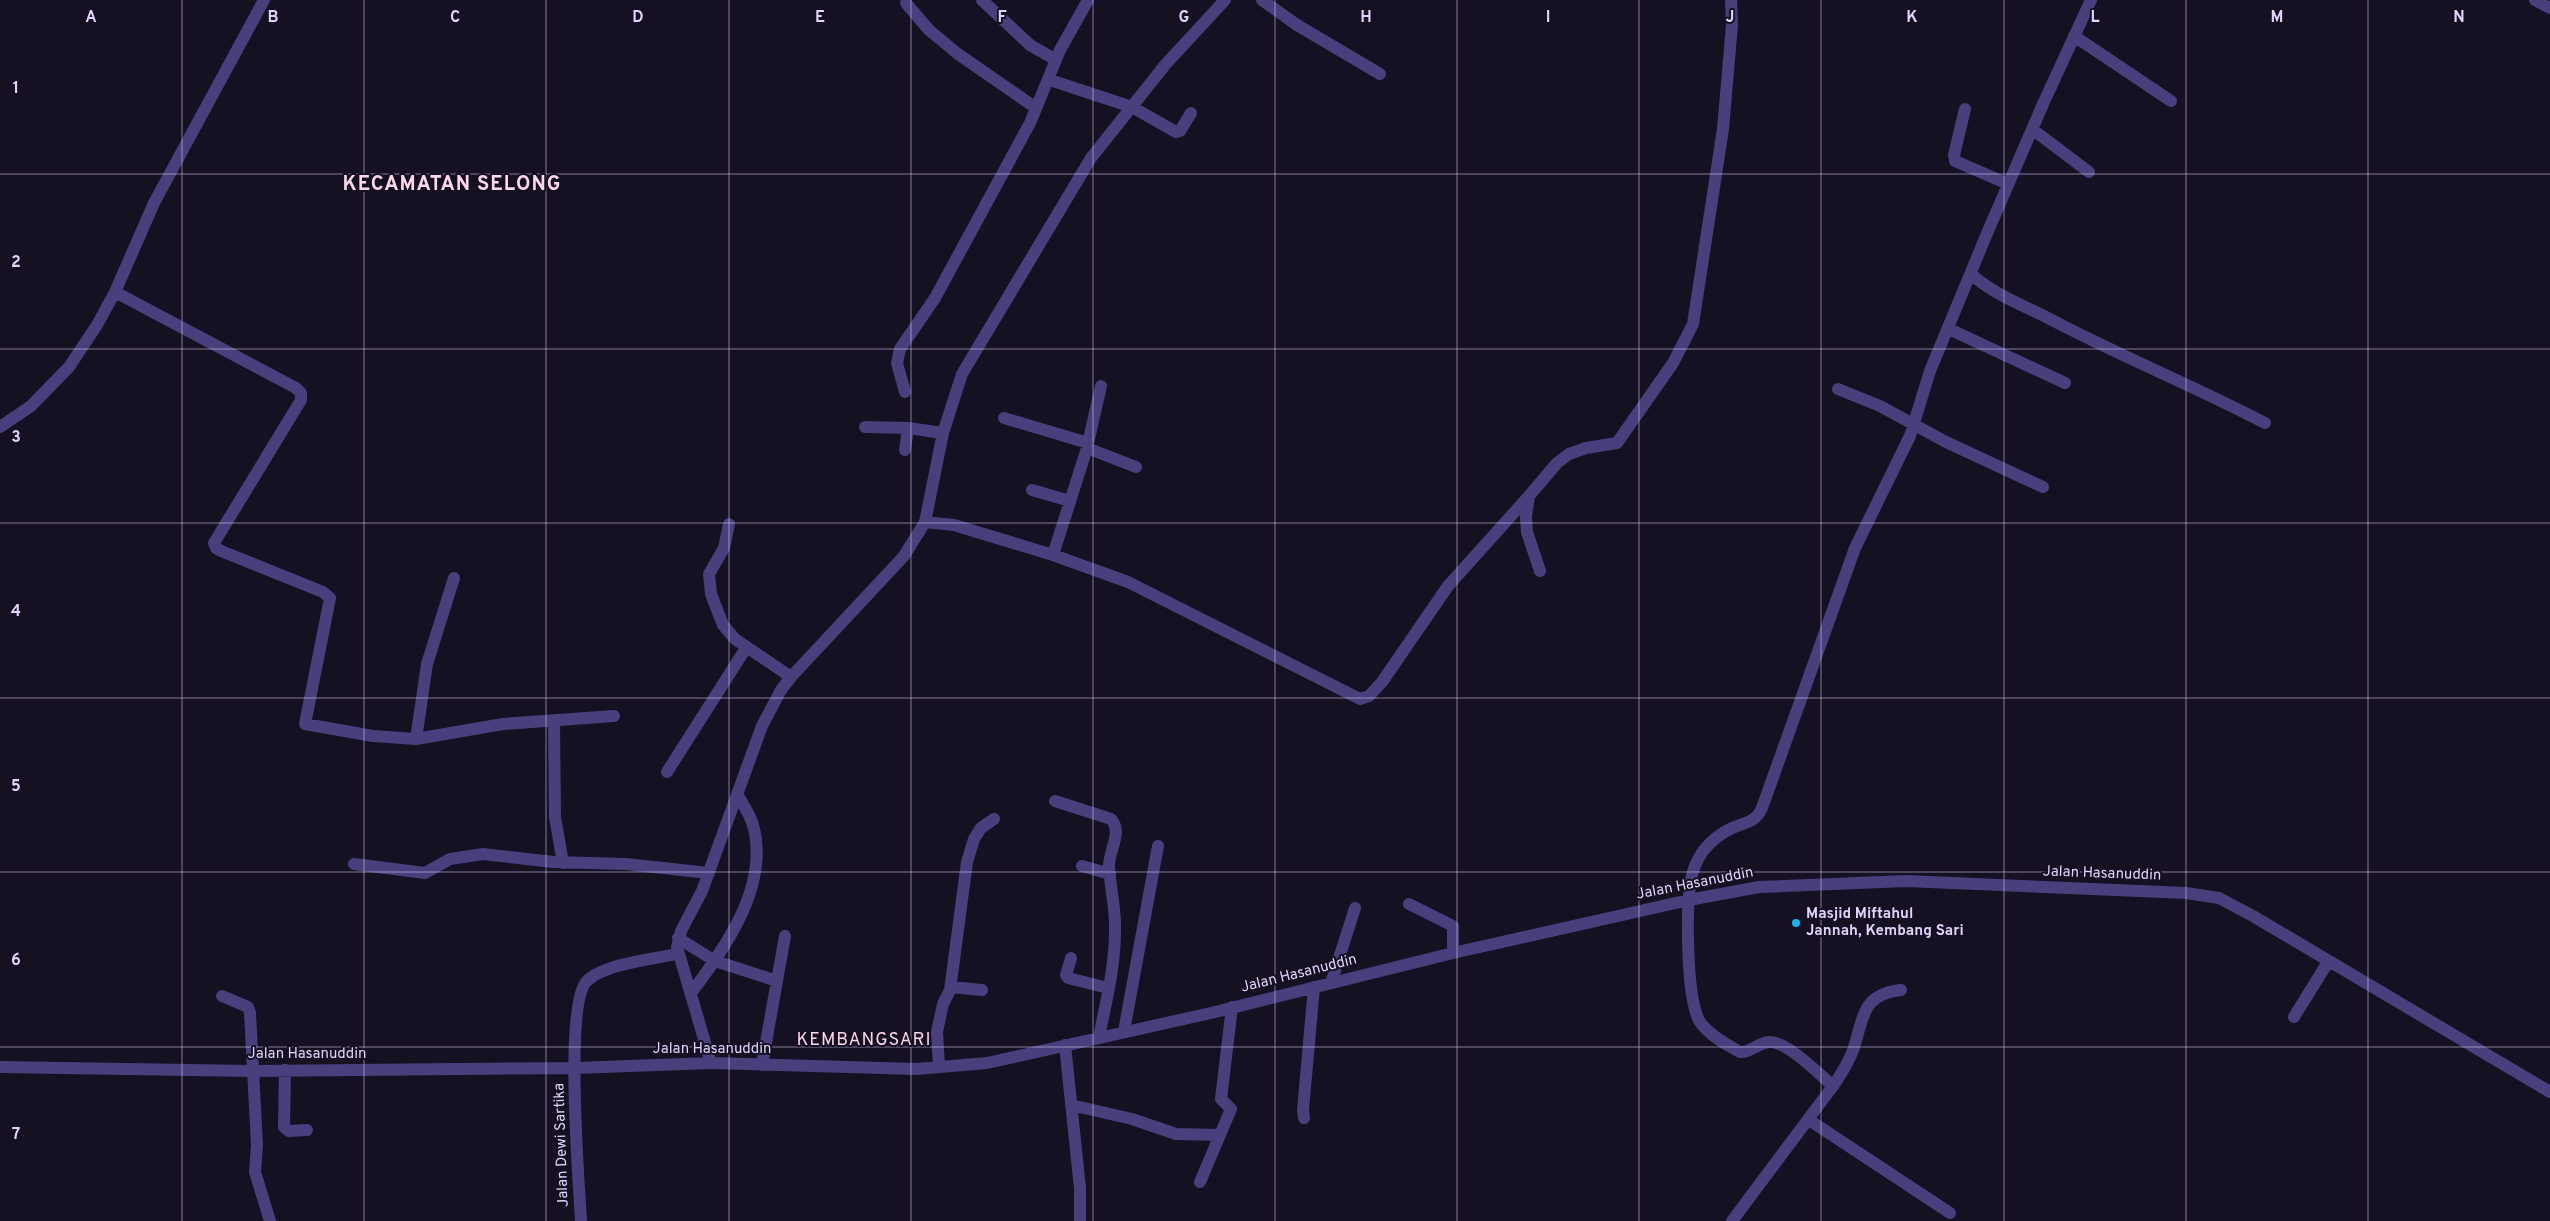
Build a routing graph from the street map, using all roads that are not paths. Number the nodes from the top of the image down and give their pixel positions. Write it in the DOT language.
graph roads {
  1 [pos="264,0"];
  2 [pos="982,0"];
  3 [pos="1088,0"];
  4 [pos="1225,0"];
  5 [pos="1262,0"];
  6 [pos="1730,0"];
  7 [pos="2091,0"];
  8 [pos="2535,0"];
  9 [pos="906,3"];
  10 [pos="2550,8"];
  11 [pos="2074,36"];
  12 [pos="1056,60"];
  13 [pos="1380,74"];
  14 [pos="1050,80"];
  15 [pos="2171,102"];
  16 [pos="1132,107"];
  17 [pos="1036,108"];
  18 [pos="1965,109"];
  19 [pos="1191,112"];
  20 [pos="2032,129"];
  21 [pos="2089,172"];
  22 [pos="2008,184"];
  23 [pos="1971,274"];
  24 [pos="115,292"];
  25 [pos="1949,329"];
  26 [pos="2065,383"];
  27 [pos="1101,386"];
  28 [pos="1838,389"];
  29 [pos="906,392"];
  30 [pos="1004,418"];
  31 [pos="2265,423"];
  32 [pos="1913,424"];
  33 [pos="0,427"];
  34 [pos="866,428"];
  35 [pos="908,428"];
  36 [pos="943,433"];
  37 [pos="1087,446"];
  38 [pos="905,450"];
  39 [pos="1136,467"];
  40 [pos="2043,487"];
  41 [pos="1032,490"];
  42 [pos="1528,496"];
  43 [pos="1070,501"];
  44 [pos="926,522"];
  45 [pos="729,524"];
  46 [pos="1053,555"];
  47 [pos="1540,571"];
  48 [pos="454,578"];
  49 [pos="746,648"];
  50 [pos="791,677"];
  51 [pos="614,716"];
  52 [pos="554,720"];
  53 [pos="416,739"];
  54 [pos="667,772"];
  55 [pos="737,794"];
  56 [pos="1054,801"];
  57 [pos="994,819"];
  58 [pos="1158,846"];
  59 [pos="563,863"];
  60 [pos="354,864"];
  61 [pos="1082,866"];
  62 [pos="708,873"];
  63 [pos="1110,874"];
  64 [pos="1688,900"];
  65 [pos="1409,904"];
  66 [pos="1355,908"];
  67 [pos="785,936"];
  68 [pos="678,938"];
  69 [pos="1458,952"];
  70 [pos="677,954"];
  71 [pos="1071,958"];
  72 [pos="715,961"];
  73 [pos="2328,962"];
  74 [pos="777,980"];
  75 [pos="1331,983"];
  76 [pos="950,986"];
  77 [pos="1314,987"];
  78 [pos="1108,988"];
  79 [pos="982,990"];
  80 [pos="1902,990"];
  81 [pos="691,993"];
  82 [pos="222,996"];
  83 [pos="1232,1007"];
  84 [pos="2294,1017"];
  85 [pos="1124,1032"];
  86 [pos="1099,1037"];
  87 [pos="1065,1044"];
  88 [pos="711,1063"];
  89 [pos="762,1064"];
  90 [pos="0,1066"];
  91 [pos="939,1067"];
  92 [pos="575,1068"];
  93 [pos="285,1070"];
  94 [pos="252,1071"];
  95 [pos="1833,1086"];
  96 [pos="2550,1092"];
  97 [pos="1071,1105"];
  98 [pos="1304,1118"];
  99 [pos="1809,1120"];
  100 [pos="308,1130"];
  101 [pos="1219,1135"];
  102 [pos="1200,1182"];
  103 [pos="1950,1214"];
  104 [pos="270,1221"];
  105 [pos="581,1221"];
  106 [pos="1080,1221"];
  107 [pos="1732,1221"];
  1 -- 24 [label="street"];
  2 -- 12 [label="street"];
  3 -- 12 [label="street"];
  4 -- 16 [label="street"];
  5 -- 13 [label="street"];
  6 -- 42 [label="street"];
  7 -- 11 [label="street"];
  8 -- 10 [label="street"];
  9 -- 17 [label="street"];
  11 -- 15 [label="street"];
  11 -- 20 [label="street"];
  12 -- 14 [label="street"];
  14 -- 16 [label="street"];
  14 -- 17 [label="street"];
  16 -- 19 [label="street"];
  16 -- 36 [label="street"];
  17 -- 29 [label="street"];
  18 -- 22 [label="street"];
  20 -- 21 [label="street"];
  20 -- 22 [label="street"];
  22 -- 23 [label="street"];
  23 -- 25 [label="street"];
  23 -- 31 [label="street"];
  24 -- 33 [label="street"];
  24 -- 53 [label="street"];
  25 -- 26 [label="street"];
  25 -- 32 [label="street"];
  27 -- 37 [label="street"];
  28 -- 32 [label="street"];
  30 -- 37 [label="street"];
  32 -- 40 [label="street"];
  32 -- 64 [label="street"];
  34 -- 35 [label="street"];
  35 -- 36 [label="street"];
  35 -- 38 [label="street"];
  36 -- 44 [label="street"];
  37 -- 39 [label="street"];
  37 -- 43 [label="street"];
  41 -- 43 [label="street"];
  42 -- 46 [label="street"];
  42 -- 47 [label="street"];
  43 -- 46 [label="street"];
  44 -- 46 [label="street"];
  44 -- 50 [label="street"];
  45 -- 49 [label="street"];
  48 -- 53 [label="street"];
  49 -- 50 [label="street"];
  49 -- 54 [label="street"];
  50 -- 55 [label="street"];
  51 -- 52 [label="street"];
  52 -- 53 [label="street"];
  52 -- 59 [label="street"];
  55 -- 62 [label="street"];
  55 -- 72 [label="street"];
  56 -- 63 [label="street"];
  57 -- 76 [label="street"];
  58 -- 85 [label="street"];
  59 -- 60 [label="street"];
  59 -- 62 [label="street"];
  61 -- 63 [label="street"];
  62 -- 68 [label="street"];
  63 -- 78 [label="street"];
  64 -- 69 [label="street, Jalan Hasanuddin"];
  64 -- 73 [label="street, Jalan Hasanuddin"];
  64 -- 95 [label="street"];
  65 -- 69 [label="street"];
  66 -- 75 [label="street"];
  67 -- 74 [label="street"];
  68 -- 70 [label="street"];
  68 -- 72 [label="street"];
  69 -- 75 [label="street, Jalan Hasanuddin"];
  70 -- 81 [label="street"];
  70 -- 92 [label="street, Jalan Dewi Sartika"];
  71 -- 78 [label="street"];
  72 -- 74 [label="street"];
  72 -- 81 [label="street"];
  73 -- 84 [label="street"];
  73 -- 96 [label="street, Jalan Hasanuddin"];
  74 -- 89 [label="street"];
  75 -- 77 [label="street, Jalan Hasanuddin"];
  76 -- 79 [label="street"];
  76 -- 91 [label="street"];
  77 -- 83 [label="street, Jalan Hasanuddin"];
  77 -- 98 [label="street"];
  78 -- 86 [label="street"];
  80 -- 95 [label="street"];
  81 -- 88 [label="street"];
  82 -- 94 [label="street"];
  83 -- 85 [label="street, Jalan Hasanuddin"];
  83 -- 101 [label="street"];
  85 -- 86 [label="street, Jalan Hasanuddin"];
  86 -- 87 [label="street, Jalan Hasanuddin"];
  87 -- 91 [label="street, Jalan Hasanuddin"];
  87 -- 97 [label="street"];
  88 -- 89 [label="street, Jalan Hasanuddin"];
  88 -- 92 [label="street, Jalan Hasanuddin"];
  89 -- 91 [label="street, Jalan Hasanuddin"];
  90 -- 94 [label="street, Jalan Hasanuddin"];
  92 -- 93 [label="street, Jalan Hasanuddin"];
  92 -- 105 [label="street, Jalan Dewi Sartika"];
  93 -- 94 [label="street, Jalan Hasanuddin"];
  93 -- 100 [label="street"];
  94 -- 104 [label="street"];
  95 -- 99 [label="street"];
  97 -- 101 [label="street"];
  97 -- 106 [label="street"];
  99 -- 103 [label="street"];
  99 -- 107 [label="street"];
  101 -- 102 [label="street"];
}
